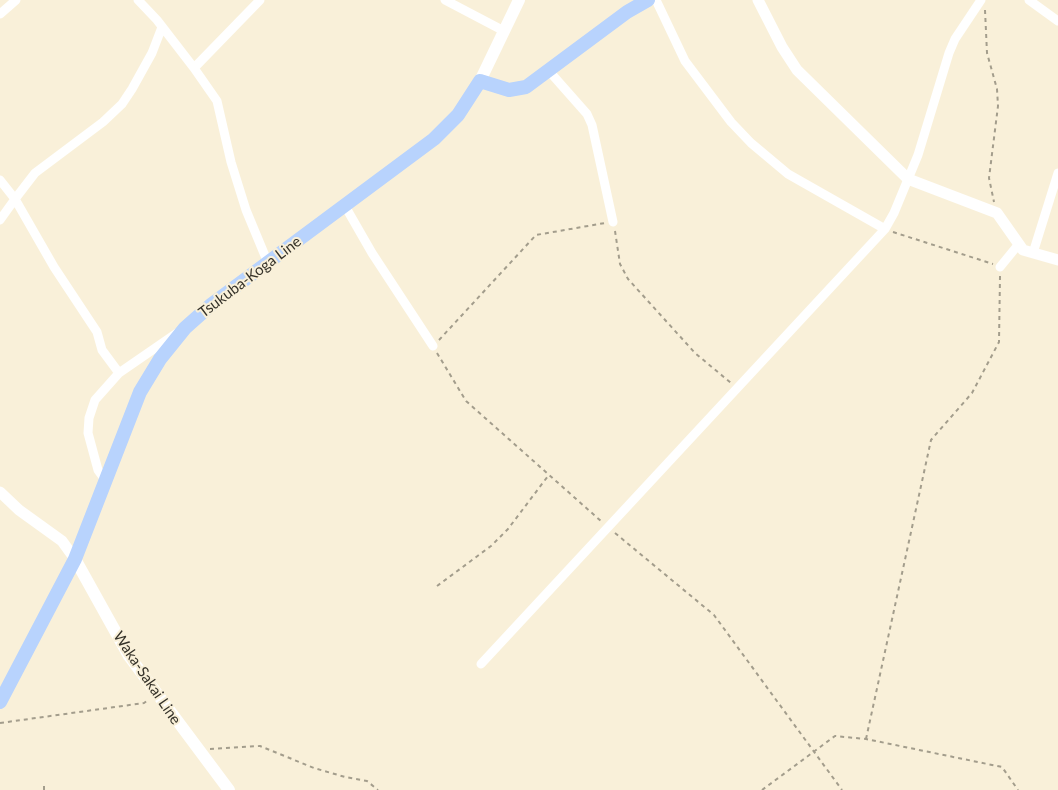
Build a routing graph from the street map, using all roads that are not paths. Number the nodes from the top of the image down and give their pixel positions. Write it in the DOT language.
graph roads {
  1 [pos="16,0"];
  2 [pos="138,0"];
  3 [pos="260,0"];
  4 [pos="445,0"];
  5 [pos="519,0"];
  6 [pos="656,0"];
  7 [pos="758,0"];
  8 [pos="1029,0"];
  9 [pos="640,1"];
  10 [pos="983,2"];
  11 [pos="0,14"];
  12 [pos="1058,21"];
  13 [pos="162,27"];
  14 [pos="504,31"];
  15 [pos="194,68"];
  16 [pos="549,72"];
  17 [pos="480,81"];
  18 [pos="1058,173"];
  19 [pos="908,179"];
  20 [pos="0,180"];
  21 [pos="15,199"];
  22 [pos="346,206"];
  23 [pos="0,220"];
  24 [pos="613,222"];
  25 [pos="885,229"];
  26 [pos="1018,246"];
  27 [pos="1033,253"];
  28 [pos="1058,260"];
  29 [pos="268,263"];
  30 [pos="1000,267"];
  31 [pos="186,328"];
  32 [pos="433,346"];
  33 [pos="119,373"];
  34 [pos="106,481"];
  35 [pos="0,492"];
  36 [pos="75,559"];
  37 [pos="481,664"];
  38 [pos="0,702"];
  39 [pos="229,790"];
  1 -- 11 [label="street"];
  2 -- 13 [label="street"];
  3 -- 15 [label="street"];
  4 -- 14 [label="street"];
  5 -- 14 [label="main road"];
  6 -- 25 [label="street"];
  7 -- 19 [label="street"];
  8 -- 12 [label="street"];
  9 -- 16 [label="main road"];
  10 -- 19 [label="street"];
  13 -- 15 [label="street"];
  13 -- 21 [label="street"];
  14 -- 17 [label="main road"];
  15 -- 29 [label="street"];
  16 -- 17 [label="main road"];
  16 -- 24 [label="street"];
  17 -- 22 [label="main road, Tsukuba-Koga Line"];
  18 -- 27 [label="street"];
  19 -- 25 [label="street"];
  19 -- 26 [label="street"];
  20 -- 21 [label="street"];
  21 -- 23 [label="street"];
  21 -- 33 [label="street"];
  22 -- 29 [label="main road, Tsukuba-Koga Line"];
  22 -- 32 [label="street"];
  25 -- 37 [label="street"];
  26 -- 27 [label="street"];
  26 -- 30 [label="street"];
  27 -- 28 [label="street"];
  29 -- 31 [label="main road, Tsukuba-Koga Line"];
  31 -- 33 [label="street"];
  31 -- 34 [label="main road, Tsukuba-Koga Line"];
  33 -- 34 [label="street"];
  34 -- 36 [label="main road, Tsukuba-Koga Line"];
  35 -- 36 [label="street"];
  36 -- 38 [label="main road, Tsukuba-Koga Line"];
  36 -- 39 [label="main road, Waka-Sakai Line"];
}
